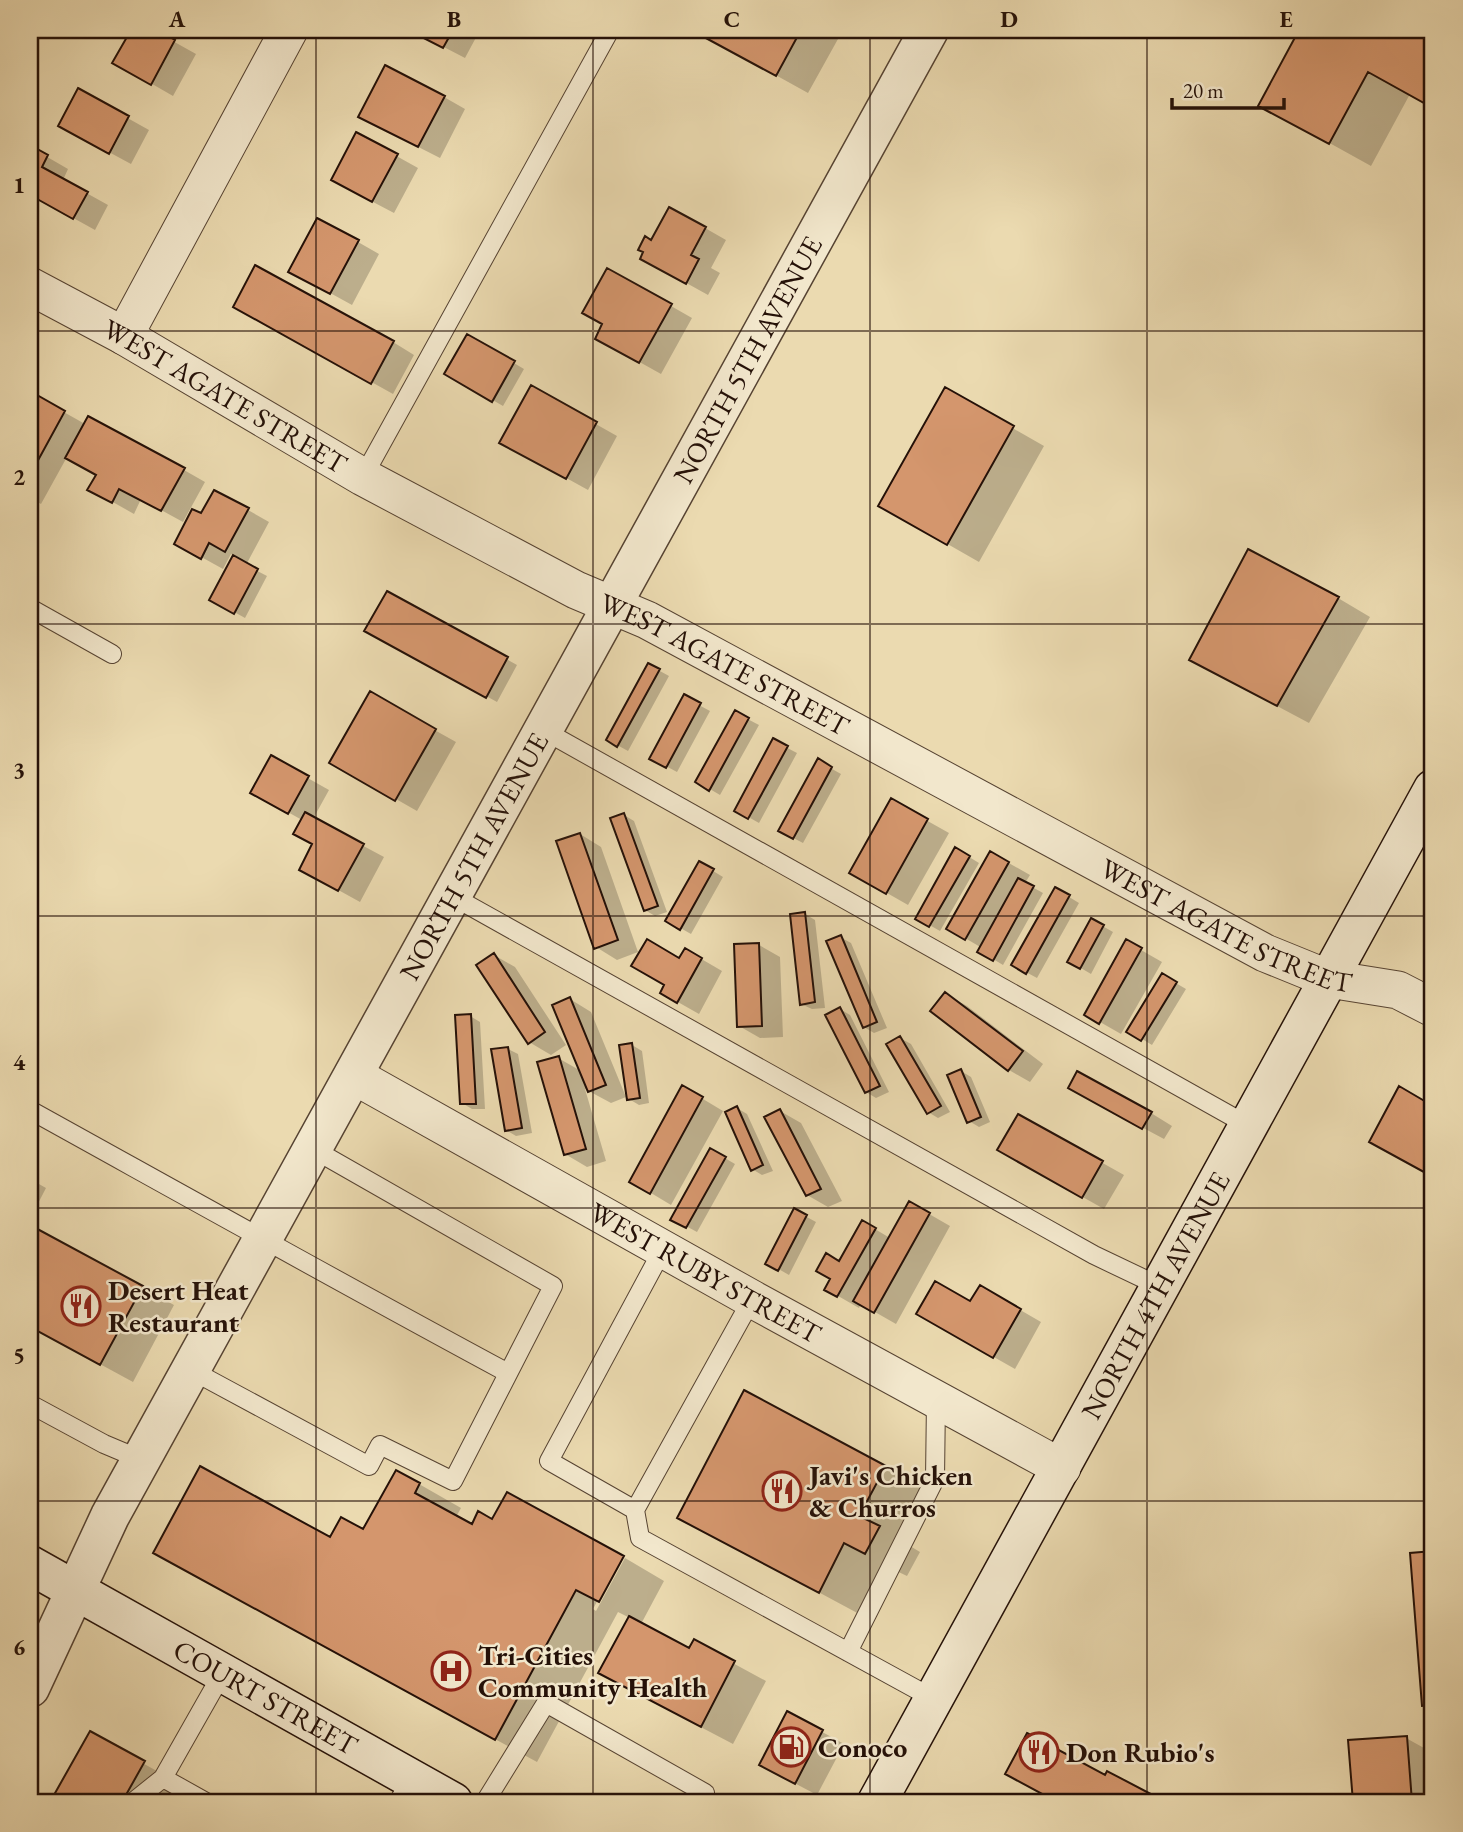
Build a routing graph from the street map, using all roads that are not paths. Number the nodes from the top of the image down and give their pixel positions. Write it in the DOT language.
graph roads {
  1 [pos="289,30"];
  2 [pos="610,30"];
  3 [pos="929,30"];
  4 [pos="30,286"];
  5 [pos="124,337"];
  6 [pos="363,477"];
  7 [pos="611,607"];
  8 [pos="30,608"];
  9 [pos="112,654"];
  10 [pos="543,730"];
  11 [pos="1433,789"];
  12 [pos="452,896"];
  13 [pos="1329,979"];
  14 [pos="1433,1008"];
  15 [pos="353,1075"];
  16 [pos="30,1110"];
  17 [pos="1249,1126"];
  18 [pos="313,1149"];
  19 [pos="262,1240"];
  20 [pos="663,1250"];
  21 [pos="1161,1287"];
  22 [pos="752,1299"];
  23 [pos="191,1370"];
  24 [pos="508,1373"];
  25 [pos="936,1399"];
  26 [pos="30,1404"];
  27 [pos="142,1460"];
  28 [pos="1062,1468"];
  29 [pos="635,1510"];
  30 [pos="30,1565"];
  31 [pos="76,1591"];
  32 [pos="848,1652"];
  33 [pos="222,1674"];
  34 [pos="30,1688"];
  35 [pos="934,1699"];
  36 [pos="163,1778"];
  37 [pos="405,1791"];
  38 [pos="134,1802"];
  39 [pos="206,1802"];
  40 [pos="453,1802"];
  41 [pos="485,1802"];
  42 [pos="700,1802"];
  43 [pos="877,1802"];
  1 -- 5 [label="street"];
  2 -- 6 [label="lane"];
  3 -- 7 [label="street, NORTH 5TH AVENUE"];
  4 -- 5 [label="street, WEST AGATE STREET"];
  5 -- 6 [label="street, WEST AGATE STREET"];
  6 -- 7 [label="street, WEST AGATE STREET"];
  7 -- 10 [label="street, NORTH 5TH AVENUE"];
  7 -- 13 [label="street, WEST AGATE STREET"];
  8 -- 9 [label="lane"];
  10 -- 12 [label="street, NORTH 5TH AVENUE"];
  10 -- 17 [label="lane"];
  11 -- 13 [label="street, NORTH 4TH AVENUE"];
  12 -- 15 [label="street, NORTH 5TH AVENUE"];
  12 -- 21 [label="lane"];
  13 -- 14 [label="street, WEST AGATE STREET"];
  13 -- 17 [label="street, NORTH 4TH AVENUE"];
  15 -- 18 [label="street, NORTH 5TH AVENUE"];
  15 -- 20 [label="street, WEST RUBY STREET"];
  16 -- 19 [label="lane"];
  17 -- 21 [label="street, NORTH 4TH AVENUE"];
  18 -- 19 [label="street, NORTH 5TH AVENUE"];
  18 -- 24 [label="lane"];
  19 -- 23 [label="street, NORTH 5TH AVENUE"];
  19 -- 24 [label="lane"];
  20 -- 22 [label="street, WEST RUBY STREET"];
  20 -- 29 [label="lane"];
  21 -- 28 [label="street, NORTH 4TH AVENUE"];
  22 -- 25 [label="street, WEST RUBY STREET"];
  22 -- 29 [label="lane"];
  23 -- 24 [label="lane"];
  23 -- 27 [label="street, NORTH 5TH AVENUE"];
  25 -- 28 [label="street, WEST RUBY STREET"];
  25 -- 32 [label="lane"];
  26 -- 27 [label="lane"];
  27 -- 31 [label="street, NORTH 5TH AVENUE"];
  28 -- 35 [label="street, NORTH 4TH AVENUE"];
  29 -- 32 [label="lane"];
  30 -- 31 [label="street, COURT STREET"];
  31 -- 33 [label="street, COURT STREET"];
  31 -- 34 [label="street, NORTH 5TH AVENUE"];
  32 -- 35 [label="lane"];
  33 -- 36 [label="lane"];
  33 -- 37 [label="street, COURT STREET"];
  35 -- 43 [label="street, NORTH 4TH AVENUE"];
  36 -- 38 [label="lane"];
  36 -- 39 [label="lane"];
  37 -- 40 [label="street, COURT STREET"];
  41 -- 42 [label="lane"];
}
